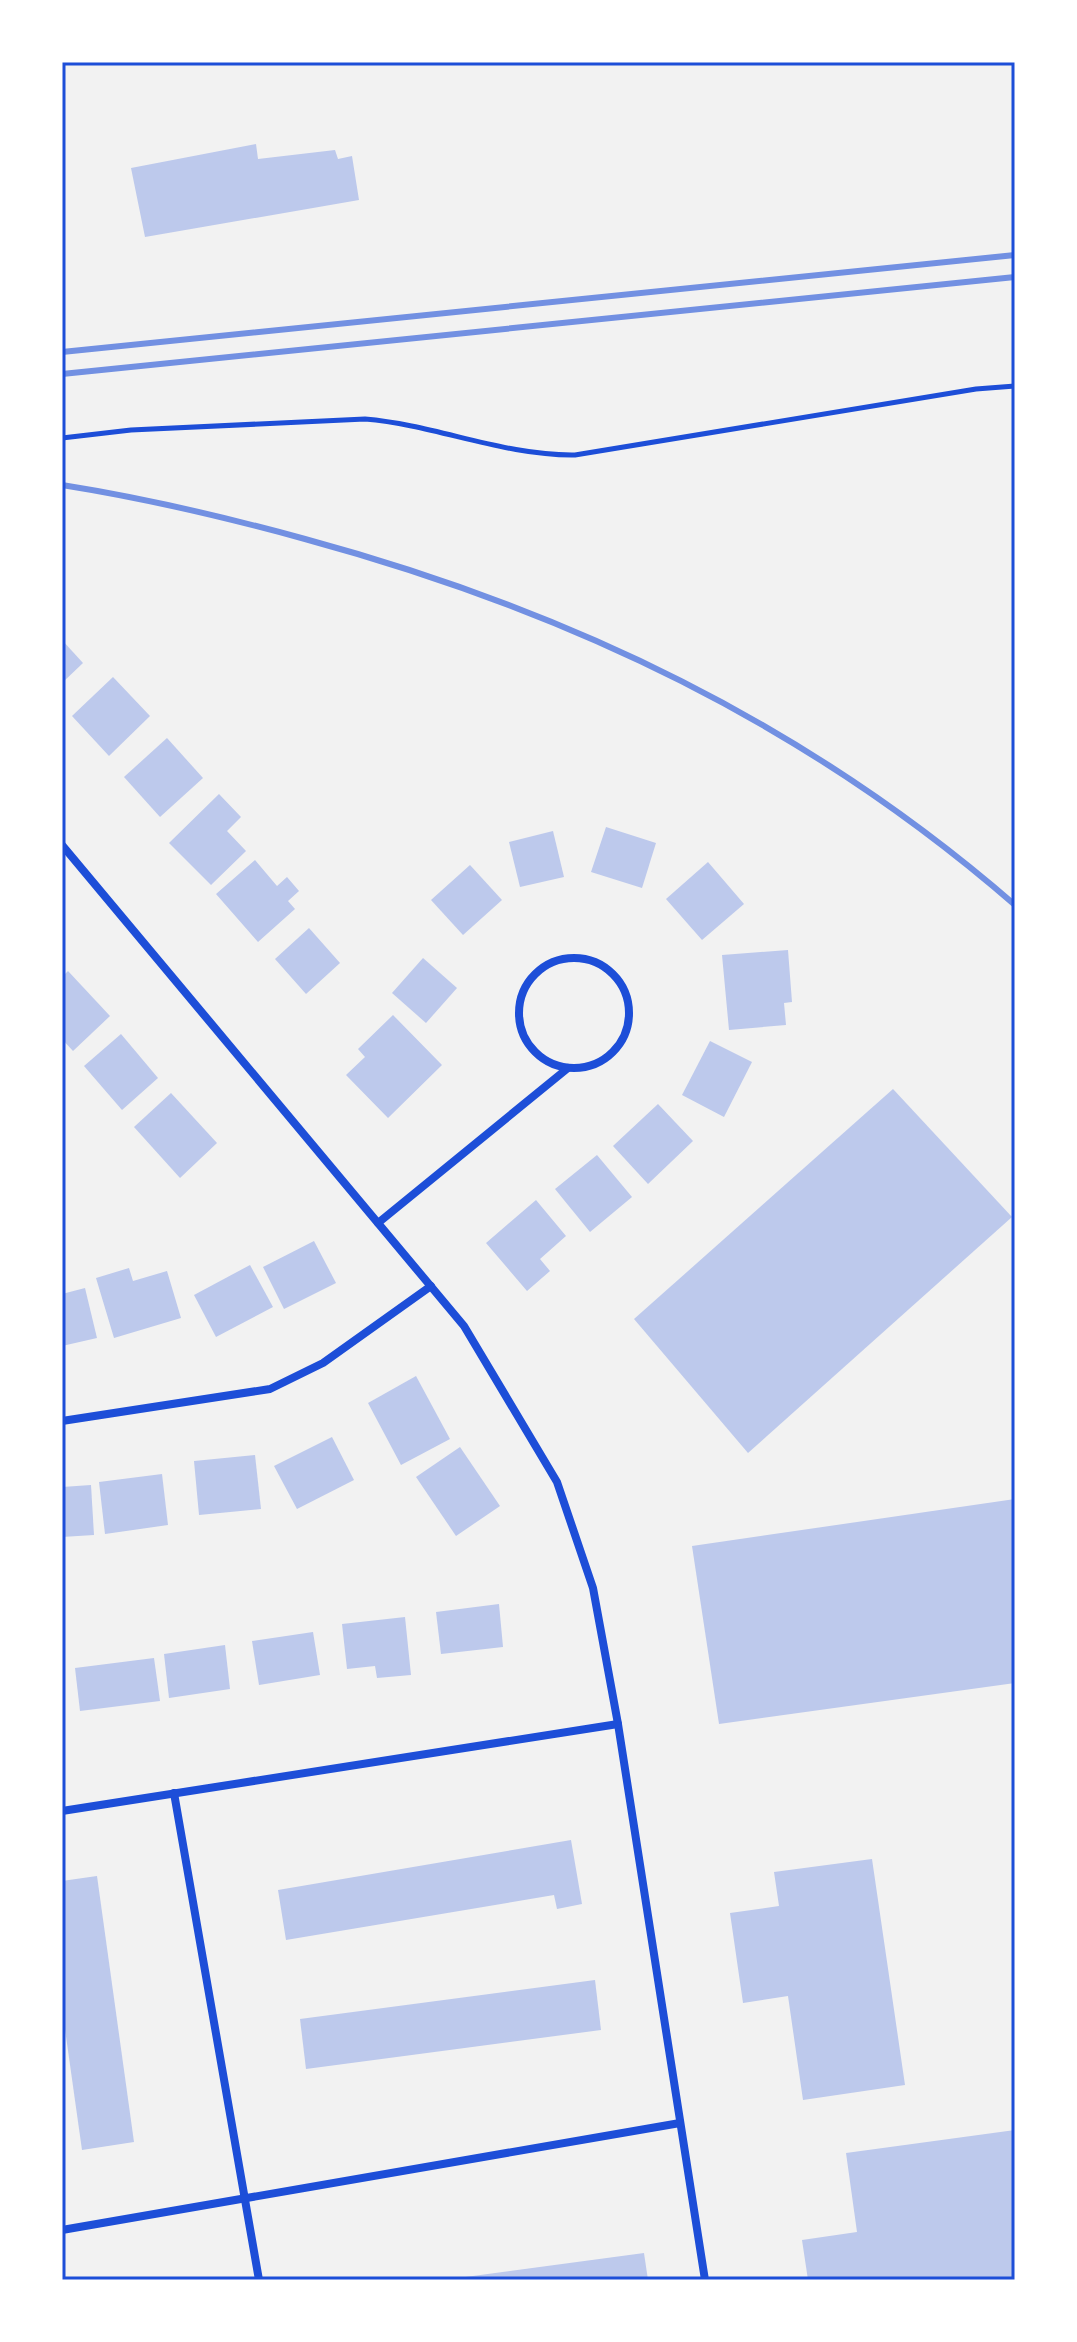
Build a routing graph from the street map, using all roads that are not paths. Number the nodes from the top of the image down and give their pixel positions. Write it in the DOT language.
graph roads {
  1 [pos="62,845"];
  2 [pos="568,1068"];
  3 [pos="378,1223"];
  4 [pos="431,1286"];
  5 [pos="62,1421"];
  6 [pos="618,1724"];
  7 [pos="174,1793"];
  8 [pos="62,1811"];
  9 [pos="680,2123"];
  10 [pos="245,2198"];
  11 [pos="62,2230"];
  12 [pos="259,2280"];
  13 [pos="705,2280"];
  1 -- 3 [label="street"];
  2 -- 2 [label="street"];
  2 -- 3 [label="street"];
  3 -- 4 [label="street"];
  4 -- 5 [label="street"];
  4 -- 6 [label="street"];
  6 -- 7 [label="street"];
  6 -- 9 [label="street"];
  7 -- 8 [label="street"];
  7 -- 10 [label="street"];
  9 -- 10 [label="street"];
  9 -- 13 [label="street"];
  10 -- 11 [label="street"];
  10 -- 12 [label="street"];
}
